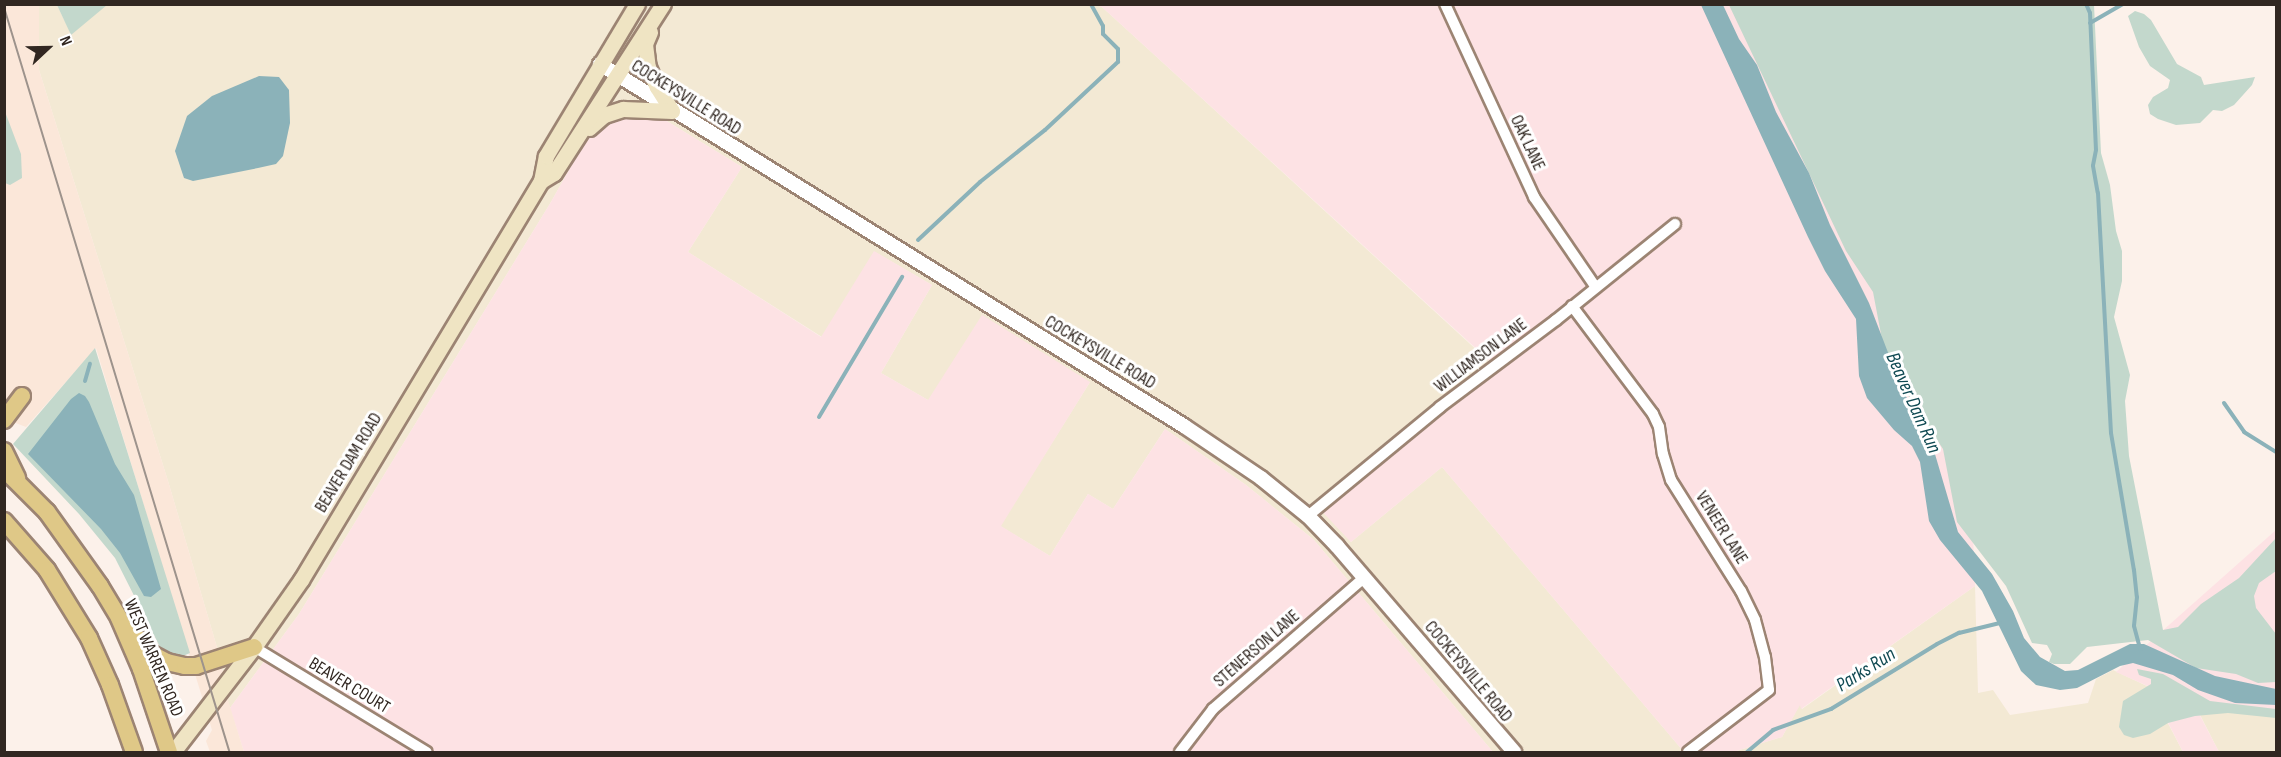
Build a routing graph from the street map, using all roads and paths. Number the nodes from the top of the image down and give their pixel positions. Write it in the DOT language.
graph roads {
  1 [pos="637,4"];
  2 [pos="1445,4"];
  3 [pos="662,7"];
  4 [pos="600,64"];
  5 [pos="618,76"];
  6 [pos="672,111"];
  7 [pos="574,142"];
  8 [pos="541,181"];
  9 [pos="1675,224"];
  10 [pos="1595,286"];
  11 [pos="1572,306"];
  12 [pos="22,396"];
  13 [pos="4,420"];
  14 [pos="4,451"];
  15 [pos="4,469"];
  16 [pos="20,484"];
  17 [pos="1308,516"];
  18 [pos="4,521"];
  19 [pos="1365,577"];
  20 [pos="119,618"];
  21 [pos="254,647"];
  22 [pos="134,753"];
  23 [pos="171,753"];
  24 [pos="427,753"];
  25 [pos="1180,753"];
  26 [pos="1514,753"];
  27 [pos="1688,753"];
  1 -- 4 [label="main road, BEAVER DAM ROAD"];
  2 -- 10 [label="street, OAK LANE"];
  3 -- 5 [label="main road, BEAVER DAM ROAD"];
  3 -- 6 [label="main road"];
  4 -- 5 [label="street, COCKEYSVILLE ROAD"];
  4 -- 8 [label="main road, BEAVER DAM ROAD"];
  5 -- 6 [label="street, COCKEYSVILLE ROAD"];
  5 -- 7 [label="main road, BEAVER DAM ROAD"];
  6 -- 7 [label="main road"];
  6 -- 17 [label="street, COCKEYSVILLE ROAD"];
  7 -- 8 [label="main road, BEAVER DAM ROAD"];
  8 -- 21 [label="main road, BEAVER DAM ROAD"];
  9 -- 10 [label="street, WILLIAMSON LANE"];
  10 -- 11 [label="street, WILLIAMSON LANE"];
  11 -- 17 [label="street, WILLIAMSON LANE"];
  11 -- 27 [label="street, VENEER LANE"];
  12 -- 13 [label="main road"];
  14 -- 16 [label="main road"];
  15 -- 16 [label="main road, WEST WARREN ROAD"];
  16 -- 20 [label="main road, WEST WARREN ROAD"];
  17 -- 19 [label="street, COCKEYSVILLE ROAD"];
  18 -- 22 [label="main road"];
  19 -- 25 [label="street, STENERSON LANE"];
  19 -- 26 [label="street, COCKEYSVILLE ROAD"];
  20 -- 21 [label="main road"];
  20 -- 23 [label="main road, WEST WARREN ROAD"];
  21 -- 23 [label="main road, BEAVER DAM ROAD"];
  21 -- 24 [label="street, BEAVER COURT"];
}
